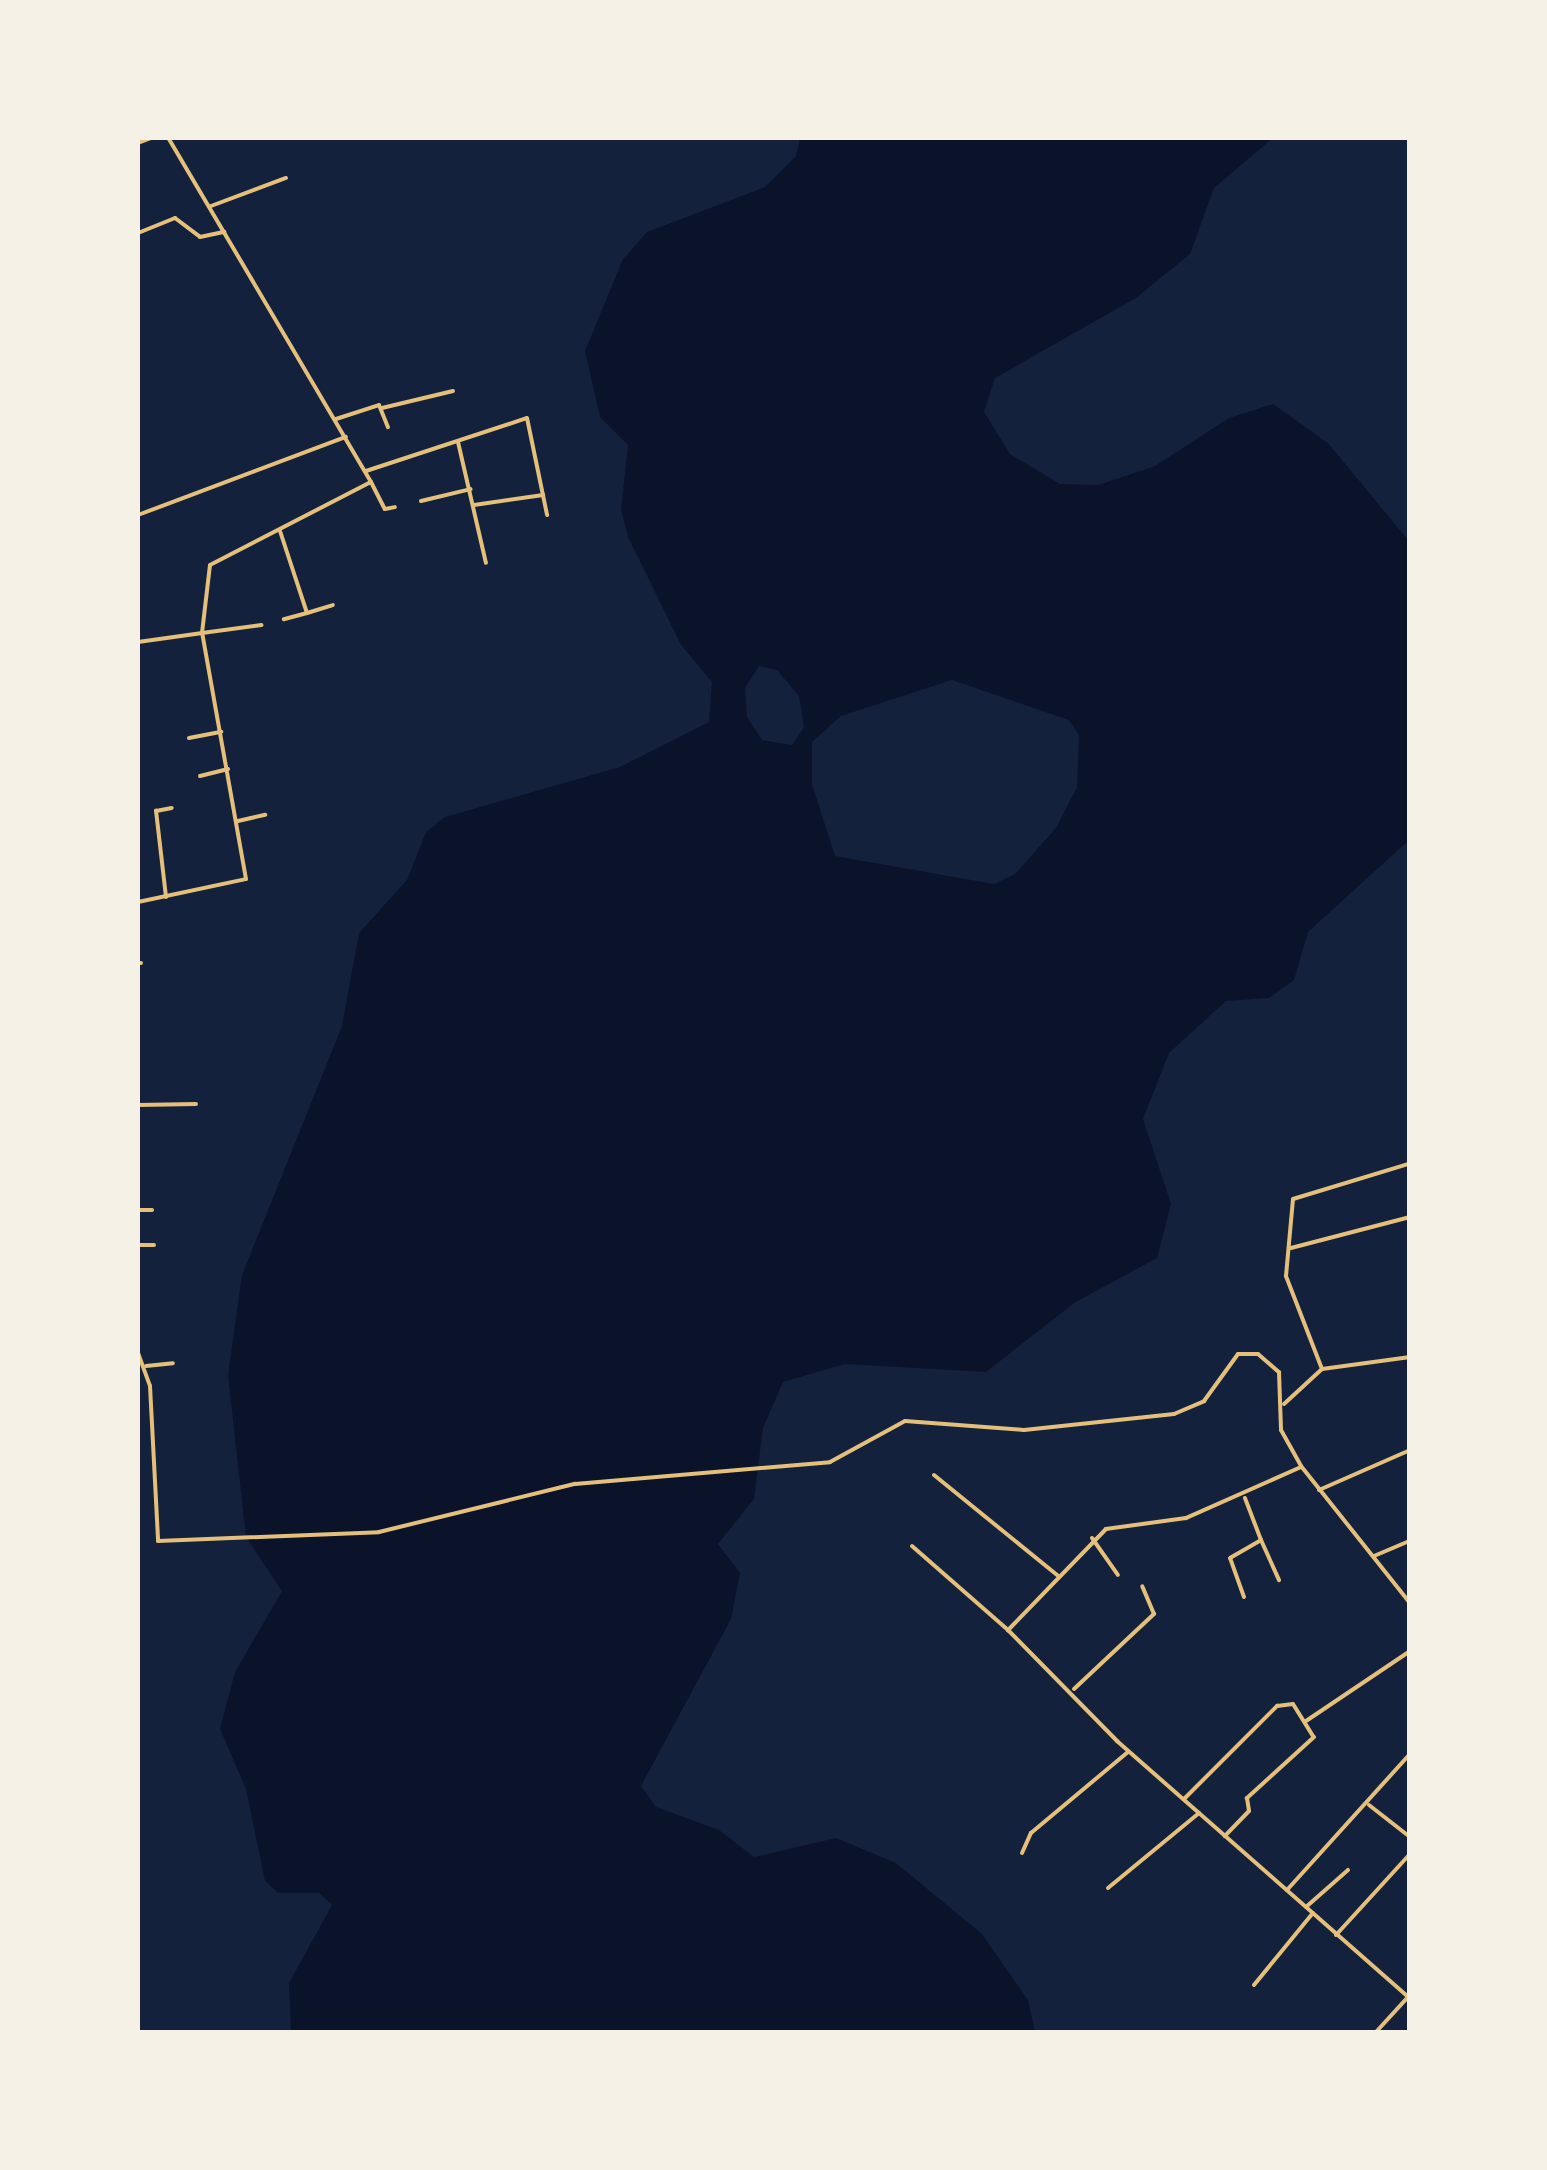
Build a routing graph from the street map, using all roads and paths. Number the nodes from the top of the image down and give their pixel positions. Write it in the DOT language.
graph roads {
  1 [pos="151,138"];
  2 [pos="168,138"];
  3 [pos="138,144"];
  4 [pos="286,178"];
  5 [pos="210,206"];
  6 [pos="224,232"];
  7 [pos="138,233"];
  8 [pos="454,392"];
  9 [pos="382,408"];
  10 [pos="336,420"];
  11 [pos="388,427"];
  12 [pos="346,436"];
  13 [pos="458,442"];
  14 [pos="366,471"];
  15 [pos="371,482"];
  16 [pos="471,489"];
  17 [pos="543,495"];
  18 [pos="421,501"];
  19 [pos="474,506"];
  20 [pos="395,507"];
  21 [pos="138,515"];
  22 [pos="547,516"];
  23 [pos="280,531"];
  24 [pos="486,563"];
  25 [pos="333,606"];
  26 [pos="307,613"];
  27 [pos="284,619"];
  28 [pos="262,626"];
  29 [pos="202,633"];
  30 [pos="138,642"];
  31 [pos="220,732"];
  32 [pos="189,738"];
  33 [pos="228,769"];
  34 [pos="200,776"];
  35 [pos="172,808"];
  36 [pos="266,815"];
  37 [pos="238,821"];
  38 [pos="166,897"];
  39 [pos="138,902"];
  40 [pos="196,1104"];
  41 [pos="138,1105"];
  42 [pos="1408,1164"];
  43 [pos="138,1210"];
  44 [pos="152,1210"];
  45 [pos="1410,1217"];
  46 [pos="138,1245"];
  47 [pos="154,1245"];
  48 [pos="1292,1248"];
  49 [pos="138,1352"];
  50 [pos="1410,1357"];
  51 [pos="173,1363"];
  52 [pos="146,1366"];
  53 [pos="1322,1368"];
  54 [pos="1284,1404"];
  55 [pos="1410,1450"];
  56 [pos="1301,1466"];
  57 [pos="934,1475"];
  58 [pos="1319,1490"];
  59 [pos="1245,1498"];
  60 [pos="1092,1538"];
  61 [pos="1262,1540"];
  62 [pos="1410,1541"];
  63 [pos="912,1546"];
  64 [pos="1374,1556"];
  65 [pos="1118,1574"];
  66 [pos="1056,1575"];
  67 [pos="1279,1580"];
  68 [pos="1142,1586"];
  69 [pos="1244,1597"];
  70 [pos="1410,1603"];
  71 [pos="1008,1630"];
  72 [pos="1410,1651"];
  73 [pos="1074,1689"];
  74 [pos="1305,1722"];
  75 [pos="1128,1752"];
  76 [pos="1410,1754"];
  77 [pos="1184,1799"];
  78 [pos="1370,1804"];
  79 [pos="1199,1813"];
  80 [pos="1225,1836"];
  81 [pos="1410,1837"];
  82 [pos="1022,1854"];
  83 [pos="1410,1854"];
  84 [pos="1348,1870"];
  85 [pos="1108,1888"];
  86 [pos="1287,1890"];
  87 [pos="1306,1906"];
  88 [pos="1313,1913"];
  89 [pos="1336,1936"];
  90 [pos="1254,1985"];
  91 [pos="1409,1998"];
  92 [pos="1376,2032"];
  1 -- 3 [label="street"];
  2 -- 5 [label="street"];
  4 -- 5 [label="street"];
  5 -- 6 [label="street"];
  6 -- 7 [label="street"];
  6 -- 10 [label="street"];
  8 -- 9 [label="street"];
  9 -- 10 [label="street"];
  9 -- 11 [label="street"];
  10 -- 12 [label="street"];
  12 -- 14 [label="street"];
  12 -- 21 [label="street"];
  13 -- 14 [label="street"];
  13 -- 16 [label="street"];
  13 -- 17 [label="street"];
  14 -- 15 [label="street"];
  15 -- 20 [label="street"];
  15 -- 23 [label="street"];
  16 -- 18 [label="street"];
  16 -- 19 [label="street"];
  17 -- 19 [label="street"];
  17 -- 22 [label="street"];
  19 -- 24 [label="street"];
  23 -- 26 [label="street"];
  23 -- 29 [label="street"];
  25 -- 26 [label="street"];
  26 -- 27 [label="street"];
  28 -- 29 [label="street"];
  29 -- 30 [label="street"];
  29 -- 31 [label="street"];
  31 -- 32 [label="street"];
  31 -- 33 [label="street"];
  33 -- 34 [label="street"];
  33 -- 37 [label="street"];
  35 -- 38 [label="street"];
  36 -- 37 [label="street"];
  37 -- 38 [label="street"];
  38 -- 39 [label="street"];
  40 -- 41 [label="street"];
  42 -- 48 [label="street"];
  43 -- 44 [label="street"];
  45 -- 48 [label="street"];
  46 -- 47 [label="street"];
  48 -- 53 [label="street"];
  49 -- 52 [label="street"];
  50 -- 53 [label="street"];
  51 -- 52 [label="street"];
  52 -- 54 [label="street"];
  53 -- 54 [label="street"];
  54 -- 56 [label="street"];
  55 -- 58 [label="street"];
  56 -- 58 [label="street"];
  56 -- 59 [label="street"];
  57 -- 66 [label="street"];
  58 -- 64 [label="street"];
  59 -- 60 [label="street"];
  59 -- 61 [label="street"];
  60 -- 65 [label="street"];
  60 -- 66 [label="street"];
  61 -- 67 [label="street"];
  61 -- 69 [label="street"];
  62 -- 64 [label="street"];
  63 -- 71 [label="street"];
  64 -- 70 [label="street"];
  66 -- 71 [label="street"];
  68 -- 73 [label="street"];
  71 -- 73 [label="street"];
  72 -- 74 [label="street"];
  73 -- 75 [label="street"];
  74 -- 77 [label="street"];
  74 -- 80 [label="street"];
  75 -- 77 [label="street"];
  75 -- 82 [label="street"];
  76 -- 78 [label="street"];
  77 -- 79 [label="street"];
  78 -- 81 [label="street"];
  78 -- 86 [label="street"];
  79 -- 80 [label="street"];
  79 -- 85 [label="street"];
  80 -- 86 [label="street"];
  83 -- 89 [label="street"];
  84 -- 87 [label="street"];
  86 -- 87 [label="street"];
  87 -- 88 [label="street"];
  88 -- 89 [label="street"];
  88 -- 90 [label="street"];
  89 -- 91 [label="street"];
  91 -- 92 [label="street"];
}
